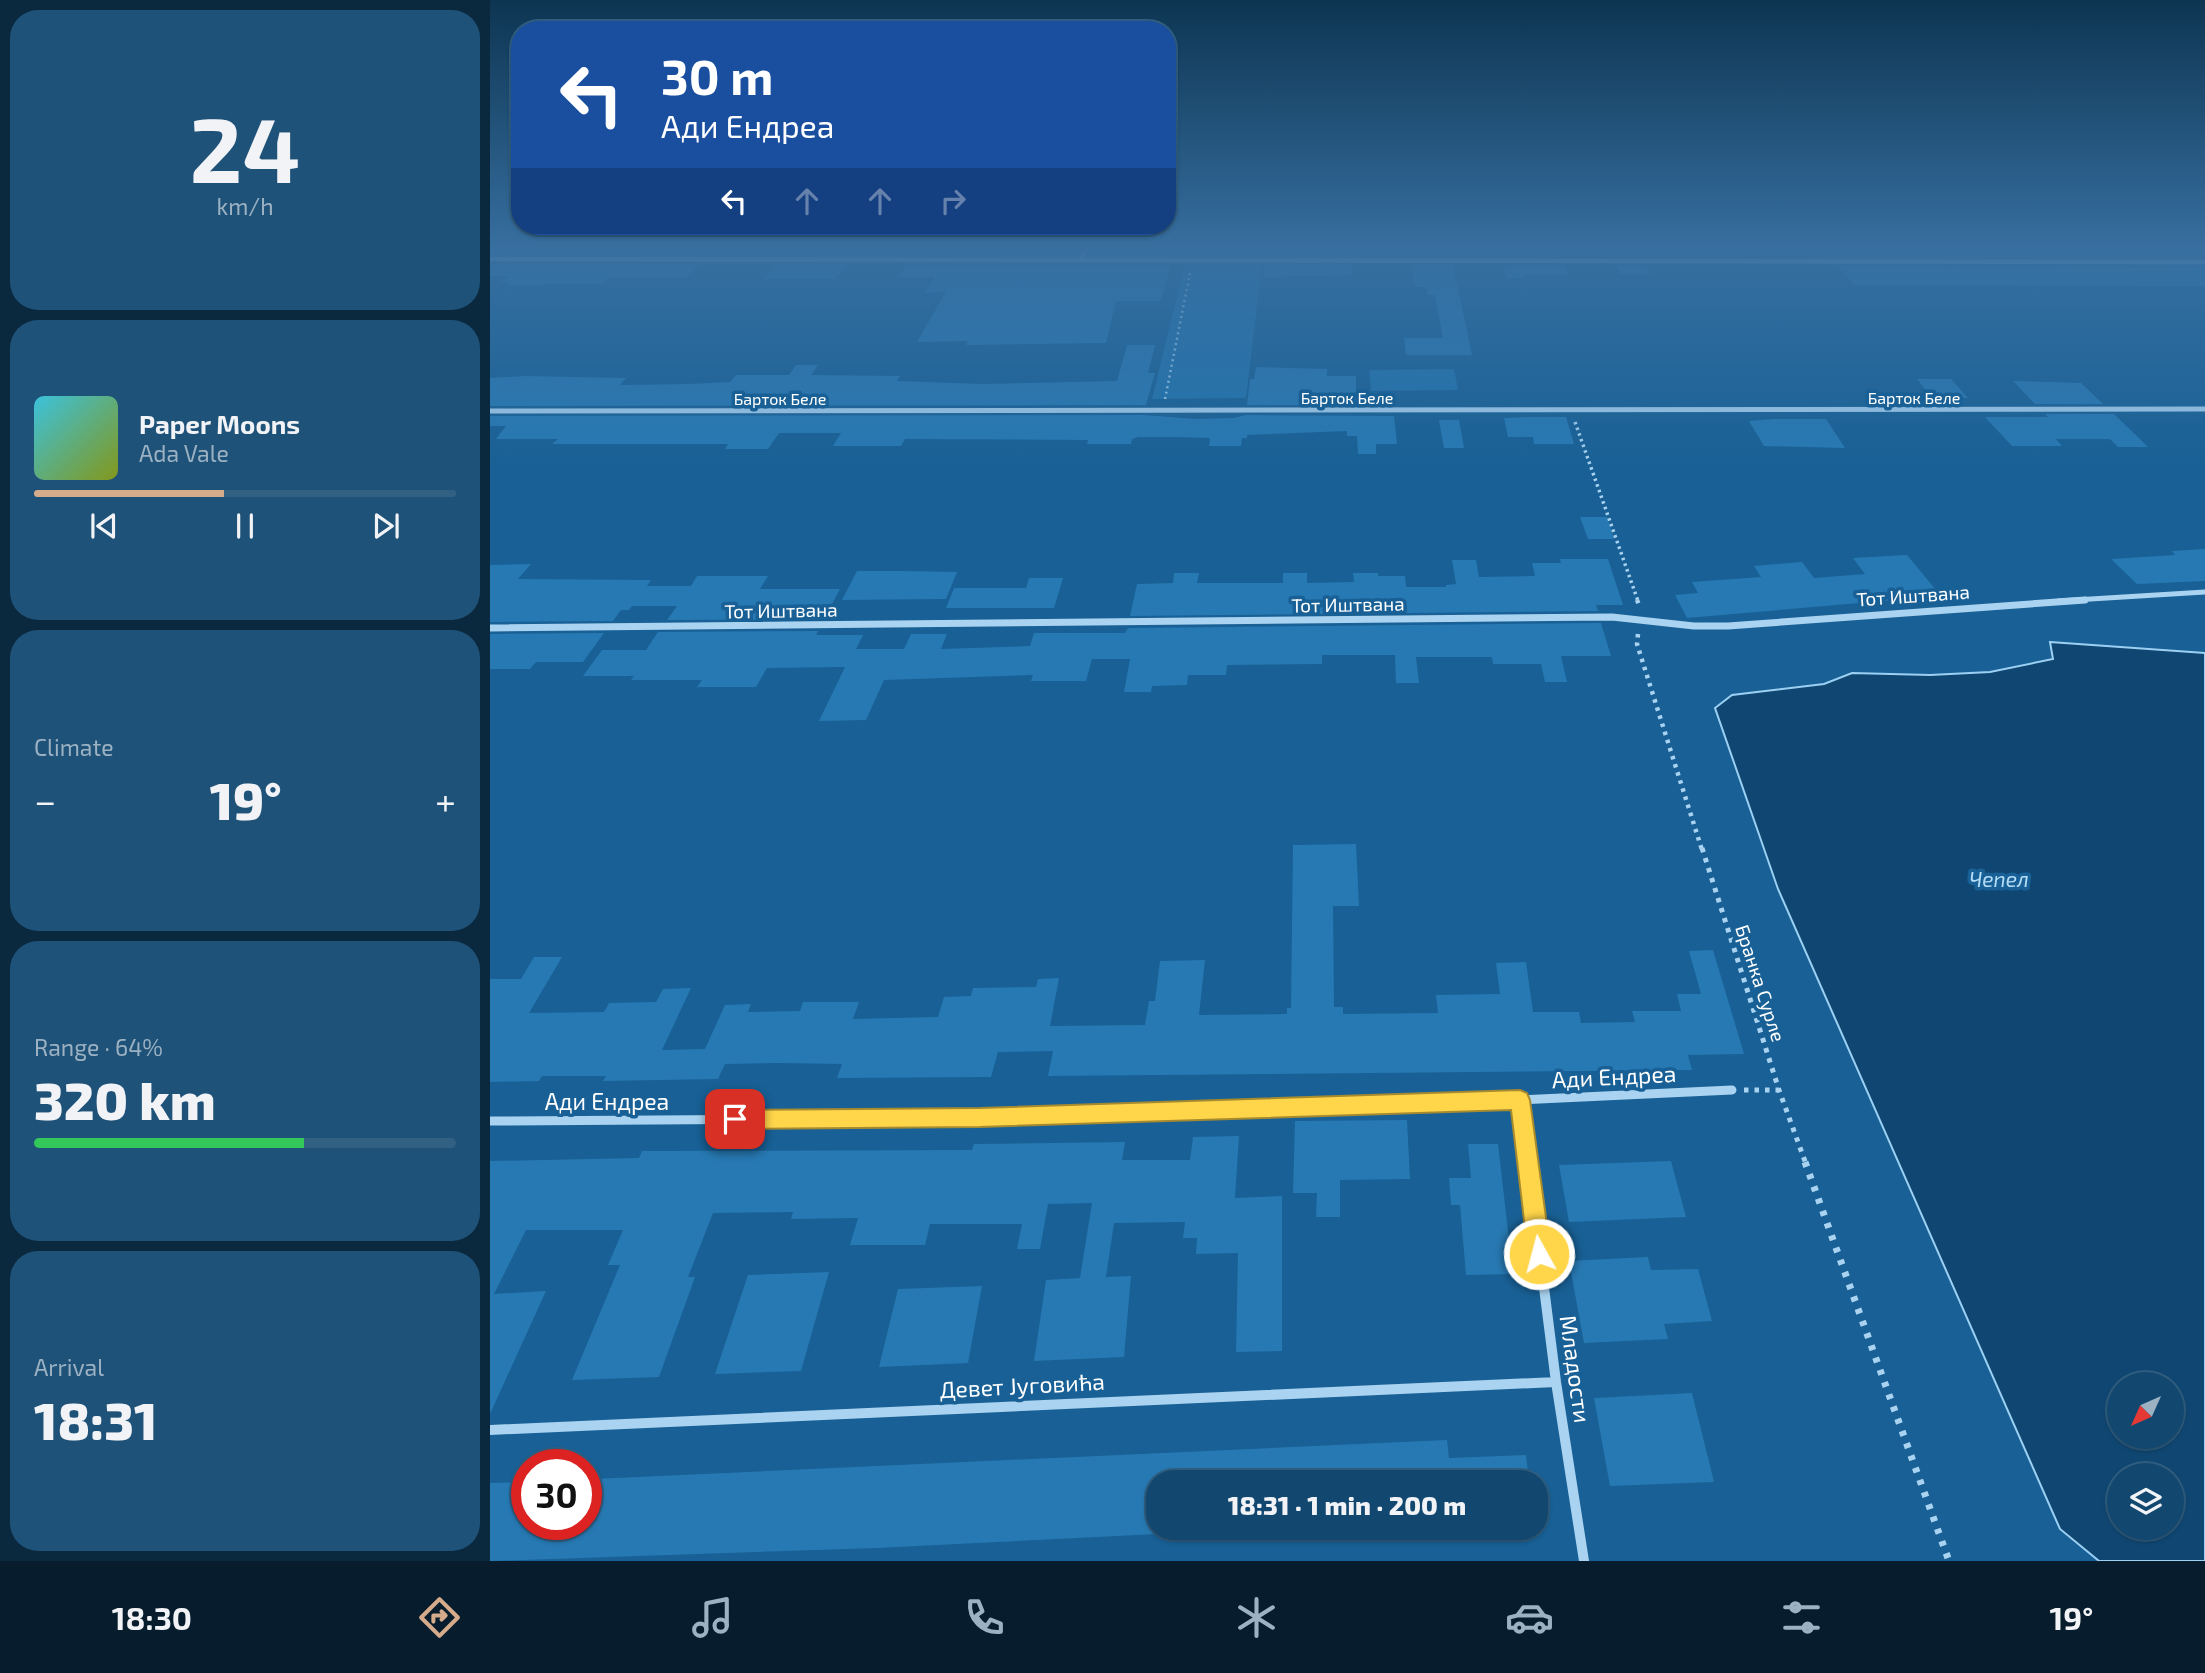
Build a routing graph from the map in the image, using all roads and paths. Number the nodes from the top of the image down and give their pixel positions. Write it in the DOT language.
graph roads {
  1 [pos="1180,323"];
  2 [pos="1570,409"];
  3 [pos="2205,409"];
  4 [pos="1163,410"];
  5 [pos="490,411"];
  6 [pos="2205,592"];
  7 [pos="1640,620"];
  8 [pos="490,628"];
  9 [pos="1732,1090"];
  10 [pos="1779,1090"];
  11 [pos="1520,1100"];
  12 [pos="490,1121"];
  13 [pos="1556,1382"];
  14 [pos="490,1430"];
  15 [pos="1584,1561"];
  16 [pos="1949,1561"];
  1 -- 4 [label="path"];
  2 -- 3 [label="street, Барток Беле"];
  2 -- 4 [label="street, Барток Беле"];
  2 -- 7 [label="path, Бранка Сурле"];
  4 -- 5 [label="street, Барток Беле"];
  6 -- 7 [label="street, Тот Иштвана"];
  7 -- 8 [label="street, Тот Иштвана"];
  7 -- 10 [label="path, Бранка Сурле"];
  9 -- 10 [label="path"];
  9 -- 11 [label="street, Ади Ендреа"];
  10 -- 16 [label="path, Бранка Сурле"];
  11 -- 12 [label="street, Ади Ендреа"];
  11 -- 13 [label="street, Младости"];
  13 -- 14 [label="street, Девет Југовића"];
  13 -- 15 [label="street, Младости"];
}
